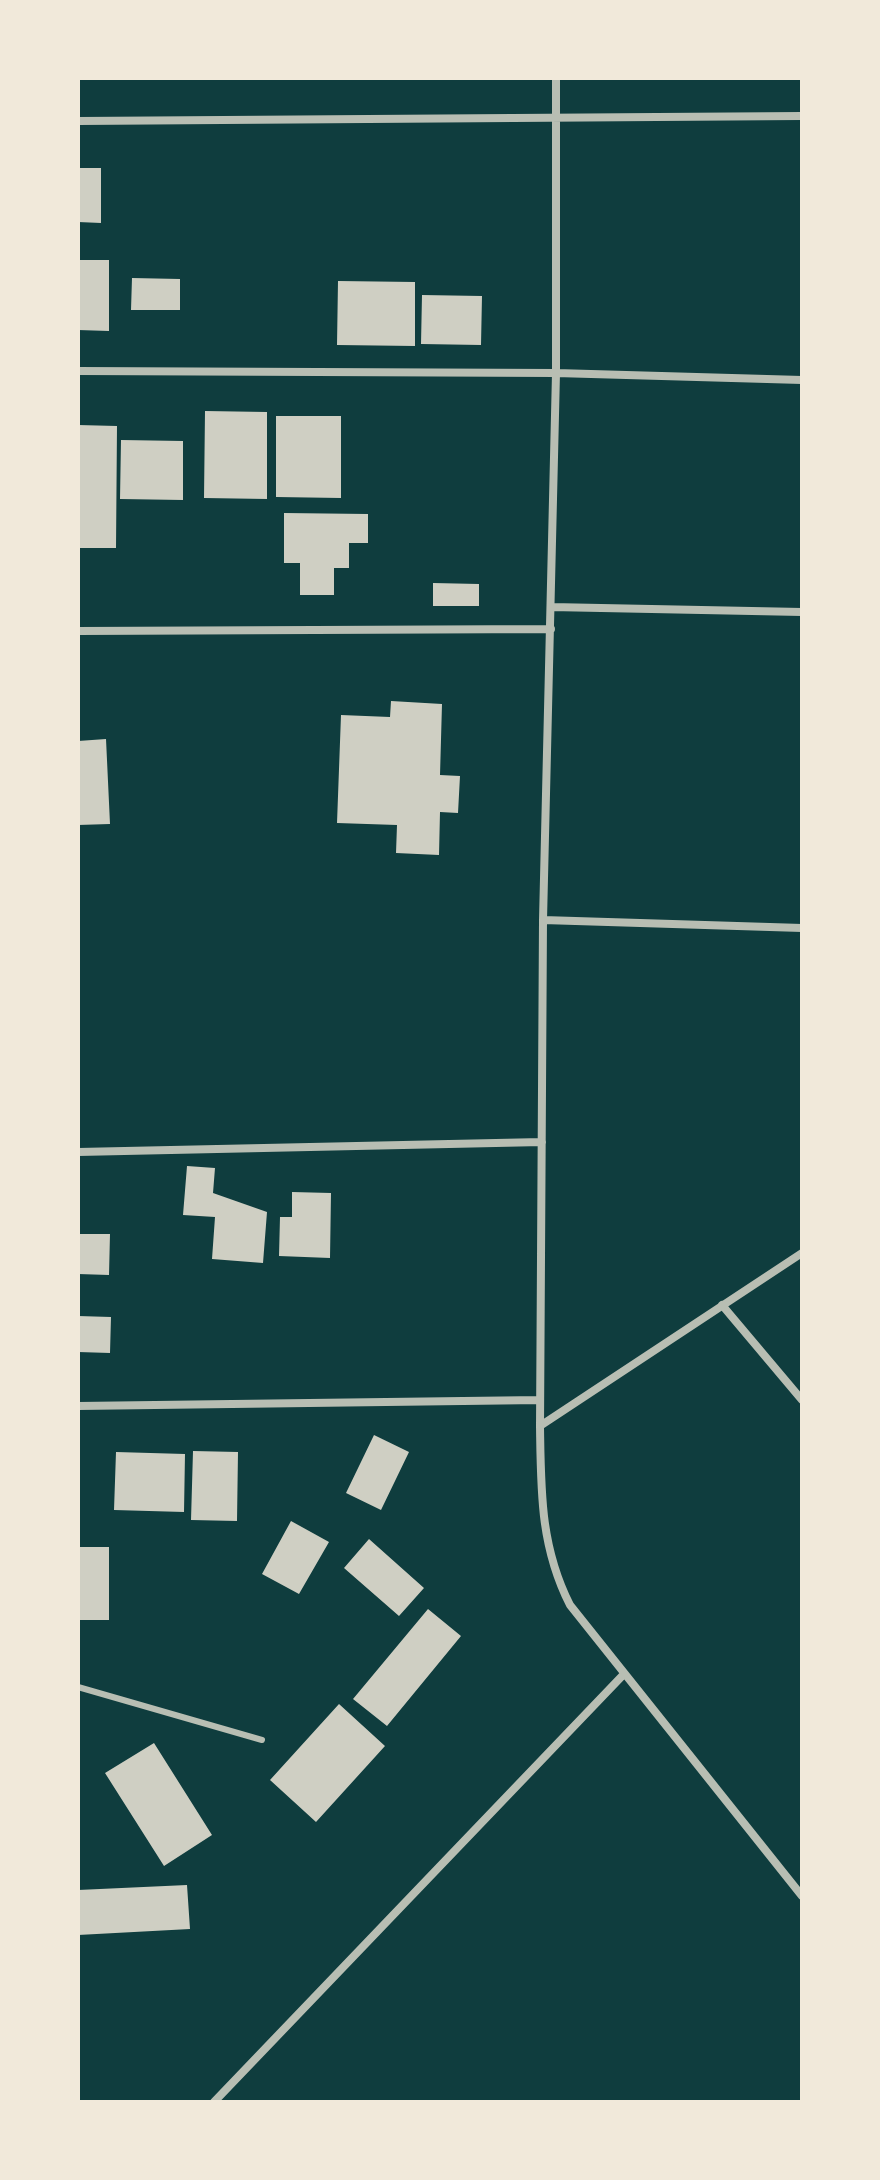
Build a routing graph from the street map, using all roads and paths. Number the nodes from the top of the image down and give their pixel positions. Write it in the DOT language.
graph roads {
  1 [pos="556,78"];
  2 [pos="802,116"];
  3 [pos="557,119"];
  4 [pos="78,121"];
  5 [pos="78,371"];
  6 [pos="556,373"];
  7 [pos="802,380"];
  8 [pos="551,607"];
  9 [pos="802,612"];
  10 [pos="551,629"];
  11 [pos="78,631"];
  12 [pos="543,920"];
  13 [pos="802,928"];
  14 [pos="542,1142"];
  15 [pos="78,1152"];
  16 [pos="802,1253"];
  17 [pos="722,1305"];
  18 [pos="540,1400"];
  19 [pos="802,1400"];
  20 [pos="78,1406"];
  21 [pos="540,1426"];
  22 [pos="624,1674"];
  23 [pos="78,1687"];
  24 [pos="262,1740"];
  25 [pos="802,1896"];
  26 [pos="214,2102"];
  1 -- 3 [label="street"];
  2 -- 3 [label="street"];
  3 -- 4 [label="street"];
  3 -- 6 [label="street"];
  5 -- 6 [label="street"];
  6 -- 7 [label="street"];
  6 -- 8 [label="street"];
  8 -- 9 [label="street"];
  8 -- 10 [label="street"];
  10 -- 11 [label="street"];
  10 -- 12 [label="street"];
  12 -- 13 [label="street"];
  12 -- 14 [label="street"];
  14 -- 15 [label="street"];
  14 -- 18 [label="street"];
  16 -- 17 [label="street"];
  17 -- 19 [label="street"];
  17 -- 21 [label="street"];
  18 -- 20 [label="street"];
  18 -- 21 [label="street"];
  21 -- 22 [label="street"];
  22 -- 25 [label="street"];
  22 -- 26 [label="street"];
  23 -- 24 [label="lane"];
}
